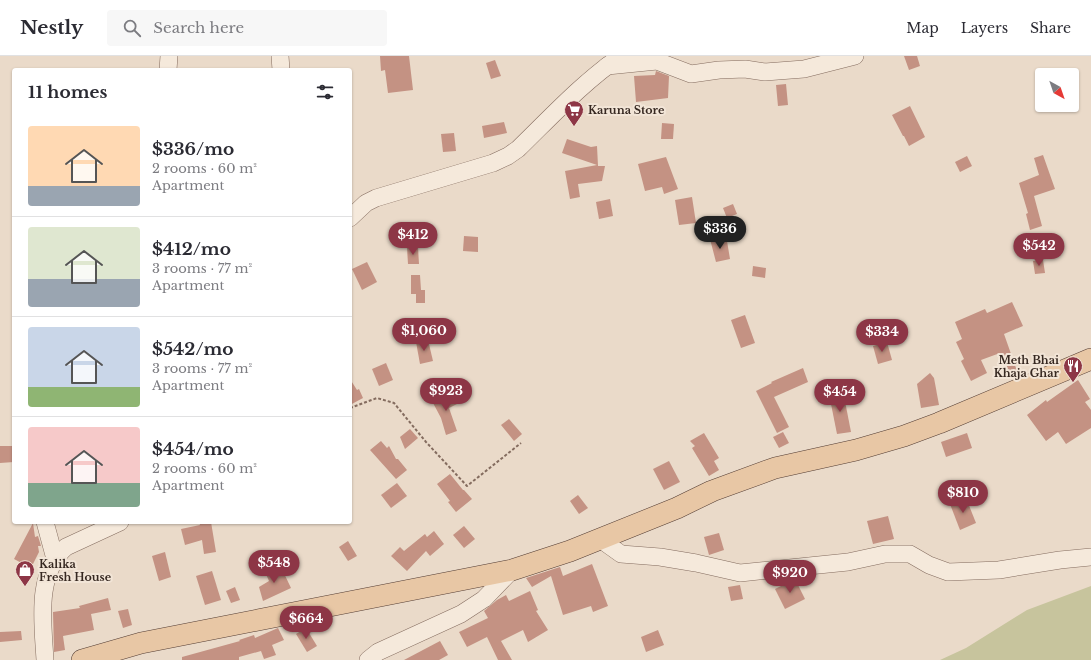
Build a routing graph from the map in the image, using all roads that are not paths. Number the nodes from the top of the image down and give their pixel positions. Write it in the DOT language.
graph roads {
  1 [pos="169,56"];
  2 [pos="280,56"];
  3 [pos="621,56"];
  4 [pos="855,56"];
  5 [pos="607,66"];
  6 [pos="168,68"];
  7 [pos="281,68"];
  8 [pos="352,216"];
  9 [pos="1091,359"];
  10 [pos="46,524"];
  11 [pos="116,524"];
  12 [pos="600,539"];
  13 [pos="1091,557"];
  14 [pos="55,559"];
  15 [pos="512,570"];
  16 [pos="45,660"];
  17 [pos="82,660"];
  18 [pos="368,660"];
  1 -- 6 [label="street"];
  2 -- 7 [label="street"];
  3 -- 5 [label="street"];
  4 -- 5 [label="street"];
  5 -- 8 [label="street"];
  9 -- 12 [label="main road"];
  10 -- 14 [label="street"];
  11 -- 14 [label="street"];
  12 -- 13 [label="street"];
  12 -- 15 [label="main road"];
  14 -- 16 [label="street"];
  15 -- 17 [label="main road"];
  15 -- 18 [label="street"];
}
